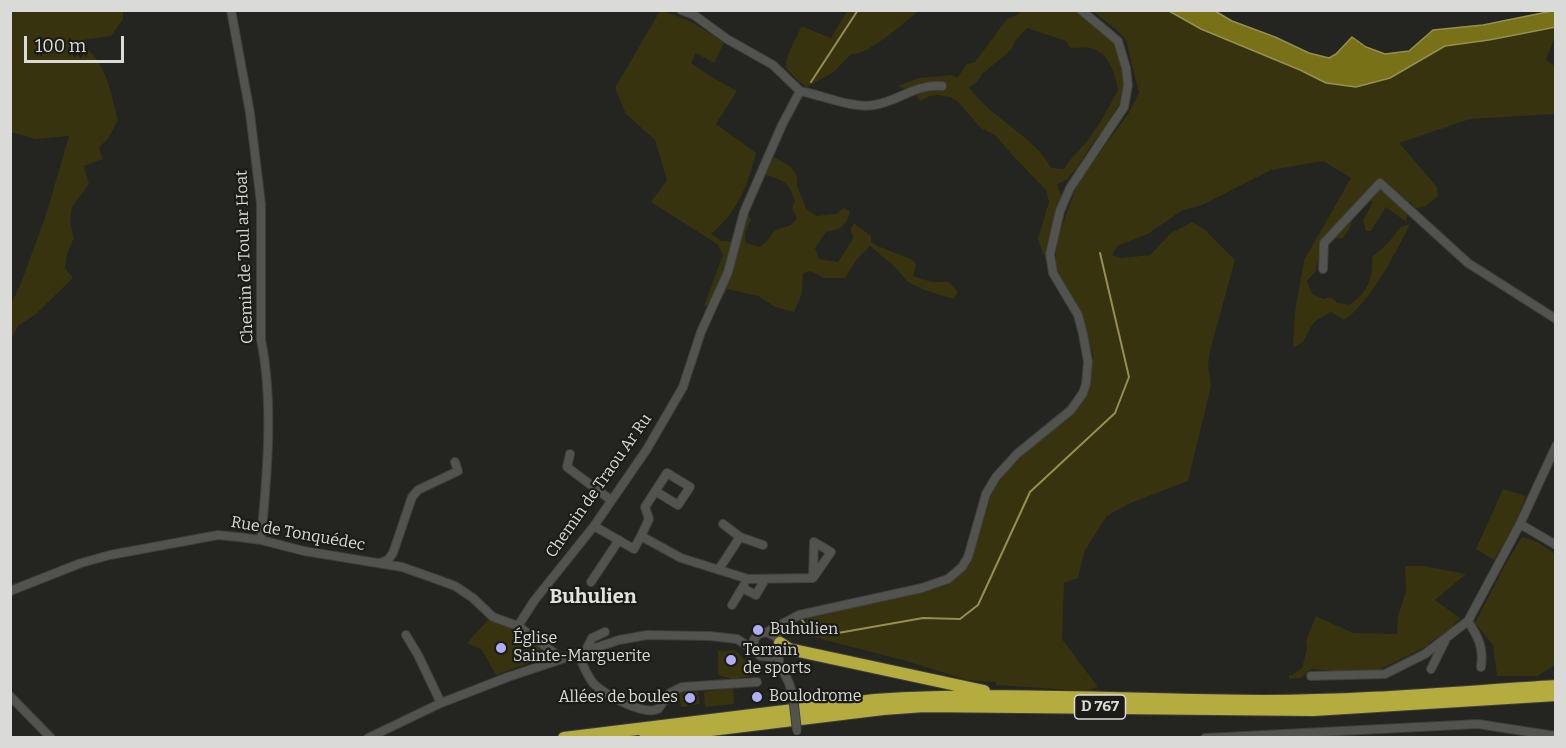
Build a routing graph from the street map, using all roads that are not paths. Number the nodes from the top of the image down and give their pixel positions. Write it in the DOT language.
graph roads {
  1 [pos="231,10"];
  2 [pos="681,10"];
  3 [pos="1081,10"];
  4 [pos="942,86"];
  5 [pos="800,91"];
  6 [pos="1323,269"];
  7 [pos="1556,319"];
  8 [pos="1556,446"];
  9 [pos="570,454"];
  10 [pos="455,462"];
  11 [pos="655,491"];
  12 [pos="611,500"];
  13 [pos="723,524"];
  14 [pos="1520,524"];
  15 [pos="594,525"];
  16 [pos="640,536"];
  17 [pos="740,537"];
  18 [pos="261,540"];
  19 [pos="619,540"];
  20 [pos="763,545"];
  21 [pos="1556,545"];
  22 [pos="380,564"];
  23 [pos="719,569"];
  24 [pos="813,578"];
  25 [pos="748,579"];
  26 [pos="765,579"];
  27 [pos="591,582"];
  28 [pos="742,588"];
  29 [pos="10,591"];
  30 [pos="732,605"];
  31 [pos="785,621"];
  32 [pos="1468,621"];
  33 [pos="518,626"];
  34 [pos="605,632"];
  35 [pos="763,633"];
  36 [pos="406,635"];
  37 [pos="737,639"];
  38 [pos="1445,640"];
  39 [pos="778,644"];
  40 [pos="754,650"];
  41 [pos="582,651"];
  42 [pos="561,658"];
  43 [pos="764,658"];
  44 [pos="1481,667"];
  45 [pos="782,669"];
  46 [pos="1431,669"];
  47 [pos="1311,676"];
  48 [pos="757,682"];
  49 [pos="1556,686"];
  50 [pos="1556,695"];
  51 [pos="10,696"];
  52 [pos="1005,696"];
  53 [pos="441,703"];
  54 [pos="798,735"];
  55 [pos="1556,736"];
  56 [pos="51,738"];
  57 [pos="368,738"];
  58 [pos="564,738"];
  59 [pos="645,738"];
  60 [pos="1205,738"];
  1 -- 18 [label="street, Chemin de Toul ar Hoat"];
  2 -- 5 [label="street"];
  3 -- 31 [label="street"];
  4 -- 5 [label="street"];
  5 -- 12 [label="street, Chemin de Traou Ar Ru"];
  6 -- 7 [label="street"];
  8 -- 14 [label="street"];
  9 -- 12 [label="street"];
  10 -- 22 [label="street"];
  11 -- 16 [label="street"];
  12 -- 15 [label="street, Chemin de Traou Ar Ru"];
  13 -- 17 [label="street"];
  14 -- 21 [label="street"];
  14 -- 32 [label="street"];
  15 -- 19 [label="street"];
  15 -- 33 [label="street, Chemin de Traou Ar Ru"];
  16 -- 19 [label="street"];
  16 -- 23 [label="street"];
  17 -- 20 [label="street"];
  17 -- 23 [label="street"];
  18 -- 22 [label="street, Rue de Tonquédec"];
  18 -- 29 [label="street, Rue de Tonquédec"];
  19 -- 27 [label="street"];
  22 -- 33 [label="street, Rue de Tonquédec"];
  23 -- 25 [label="street"];
  24 -- 26 [label="street"];
  25 -- 26 [label="street"];
  25 -- 28 [label="street"];
  26 -- 28 [label="street"];
  28 -- 30 [label="street"];
  31 -- 35 [label="street"];
  31 -- 39 [label="street"];
  32 -- 38 [label="street"];
  32 -- 44 [label="street"];
  33 -- 42 [label="street, Rue de Tonquédec"];
  34 -- 41 [label="street"];
  35 -- 37 [label="street"];
  35 -- 39 [label="street"];
  35 -- 40 [label="street"];
  36 -- 53 [label="street"];
  37 -- 40 [label="street"];
  37 -- 41 [label="street"];
  38 -- 46 [label="street"];
  38 -- 47 [label="street"];
  39 -- 43 [label="street"];
  39 -- 45 [label="street"];
  39 -- 52 [label="highway"];
  40 -- 43 [label="street"];
  41 -- 42 [label="street"];
  41 -- 48 [label="street"];
  42 -- 53 [label="street"];
  43 -- 45 [label="street"];
  45 -- 54 [label="street, bridge"];
  49 -- 52 [label="highway, D 767"];
  50 -- 59 [label="highway, D 767"];
  51 -- 56 [label="street"];
  52 -- 58 [label="highway, D 767"];
  53 -- 57 [label="street"];
  55 -- 60 [label="street"];
}
